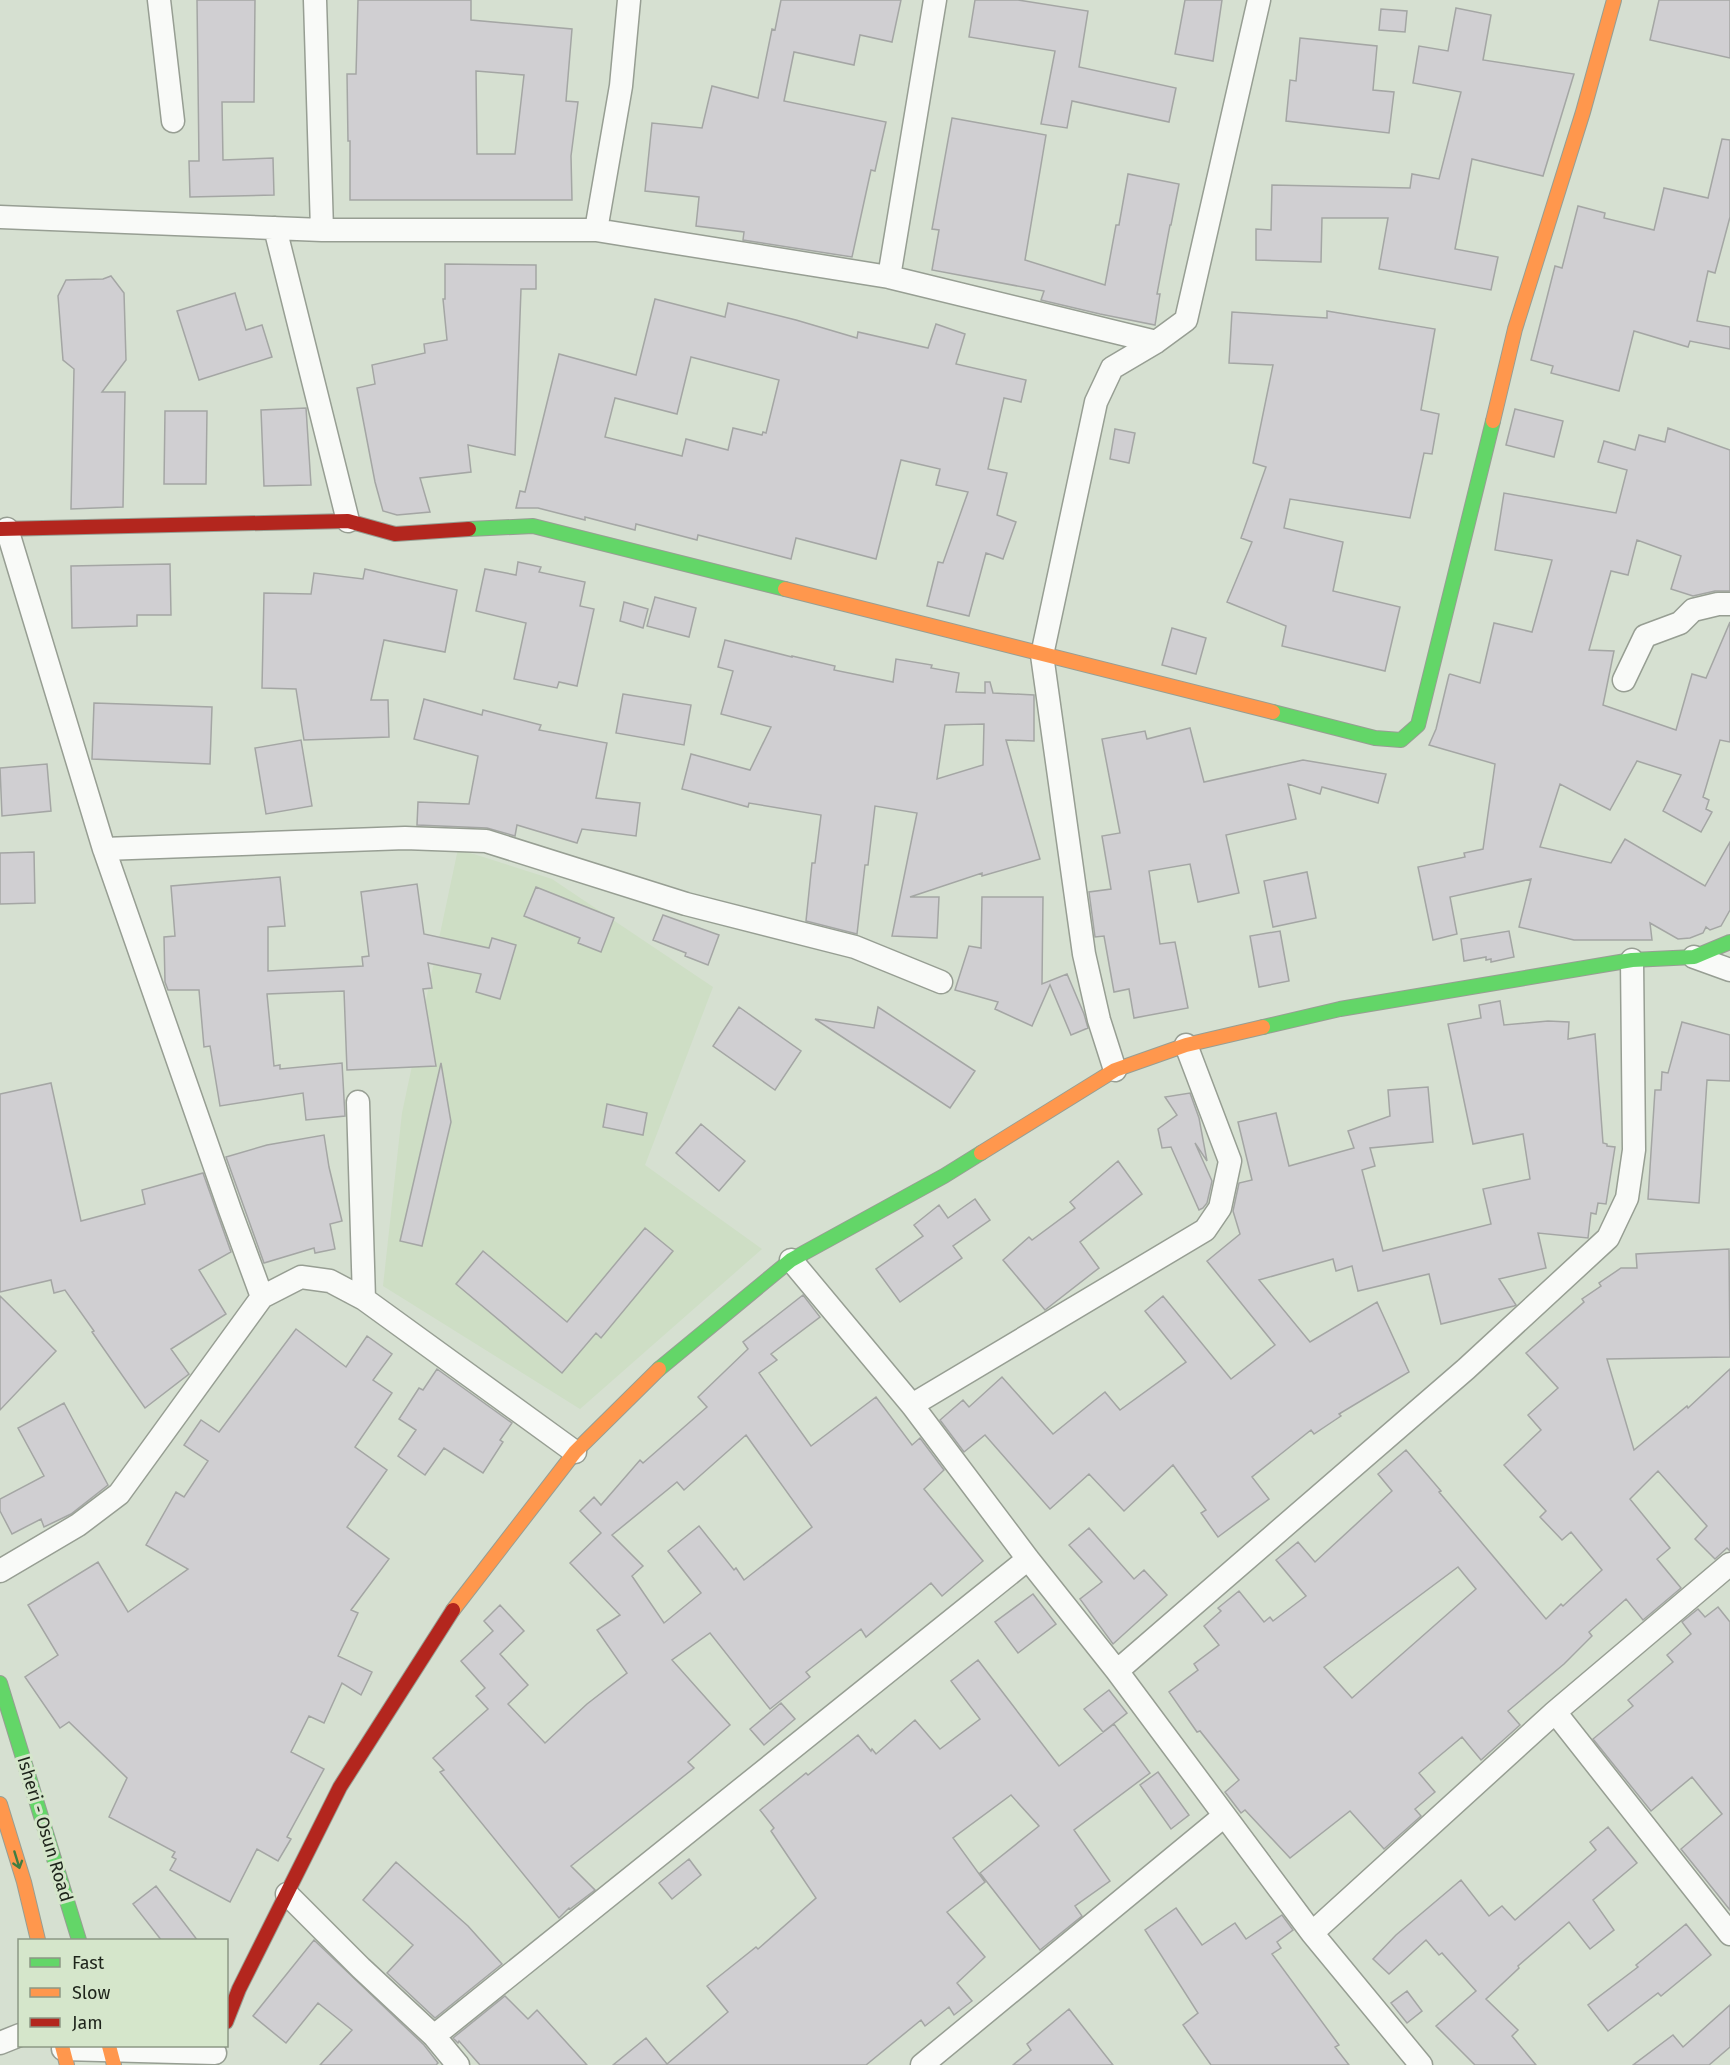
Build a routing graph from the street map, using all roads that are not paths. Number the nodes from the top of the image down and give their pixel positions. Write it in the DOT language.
graph roads {
  1 [pos="159,0"];
  2 [pos="315,0"];
  3 [pos="629,0"];
  4 [pos="935,0"];
  5 [pos="1259,0"];
  6 [pos="1614,0"];
  7 [pos="173,121"];
  8 [pos="0,217"];
  9 [pos="275,228"];
  10 [pos="322,230"];
  11 [pos="596,230"];
  12 [pos="889,277"];
  13 [pos="1156,342"];
  14 [pos="348,522"];
  15 [pos="3,529"];
  16 [pos="1730,604"];
  17 [pos="1042,655"];
  18 [pos="1624,680"];
  19 [pos="104,849"];
  20 [pos="1730,942"];
  21 [pos="1694,957"];
  22 [pos="1632,960"];
  23 [pos="1730,970"];
  24 [pos="941,982"];
  25 [pos="1186,1045"];
  26 [pos="1115,1070"];
  27 [pos="358,1102"];
  28 [pos="791,1260"];
  29 [pos="262,1297"];
  30 [pos="364,1299"];
  31 [pos="912,1405"];
  32 [pos="575,1452"];
  33 [pos="1028,1559"];
  34 [pos="1730,1564"];
  35 [pos="0,1571"];
  36 [pos="1117,1671"];
  37 [pos="0,1683"];
  38 [pos="1555,1712"];
  39 [pos="0,1804"];
  40 [pos="1224,1816"];
  41 [pos="287,1894"];
  42 [pos="1312,1933"];
  43 [pos="1730,1934"];
  44 [pos="38,1939"];
  45 [pos="79,1939"];
  46 [pos="228,2017"];
  47 [pos="18,2036"];
  48 [pos="434,2036"];
  49 [pos="0,2043"];
  50 [pos="64,2053"];
  51 [pos="111,2053"];
  52 [pos="214,2054"];
  53 [pos="458,2065"];
  54 [pos="922,2065"];
  55 [pos="1421,2065"];
  1 -- 7 [label="street"];
  2 -- 10 [label="street"];
  3 -- 11 [label="street"];
  4 -- 12 [label="street"];
  5 -- 13 [label="street"];
  6 -- 17 [label="street"];
  8 -- 9 [label="street"];
  9 -- 10 [label="street"];
  9 -- 14 [label="street"];
  10 -- 11 [label="street"];
  11 -- 12 [label="street"];
  12 -- 13 [label="street"];
  13 -- 17 [label="street"];
  14 -- 15 [label="street"];
  14 -- 17 [label="street"];
  15 -- 19 [label="street"];
  16 -- 18 [label="street"];
  17 -- 26 [label="street"];
  19 -- 24 [label="street"];
  19 -- 29 [label="street"];
  20 -- 21 [label="street"];
  21 -- 22 [label="street"];
  21 -- 23 [label="street"];
  22 -- 25 [label="street"];
  22 -- 36 [label="street"];
  25 -- 26 [label="street"];
  25 -- 31 [label="street"];
  26 -- 28 [label="street"];
  27 -- 30 [label="street"];
  28 -- 31 [label="street"];
  28 -- 32 [label="street"];
  29 -- 30 [label="street"];
  29 -- 35 [label="street"];
  30 -- 32 [label="street"];
  31 -- 33 [label="street"];
  32 -- 41 [label="street"];
  33 -- 36 [label="street"];
  33 -- 48 [label="street"];
  34 -- 38 [label="street"];
  36 -- 40 [label="street"];
  37 -- 45 [label="street, Isheri - Osun Road"];
  38 -- 42 [label="street"];
  38 -- 43 [label="street"];
  39 -- 44 [label="street, one-way"];
  40 -- 42 [label="street"];
  40 -- 54 [label="street"];
  41 -- 46 [label="street"];
  41 -- 48 [label="street"];
  42 -- 55 [label="street"];
  47 -- 49 [label="street"];
  48 -- 53 [label="street"];
  50 -- 51 [label="street"];
  51 -- 52 [label="street"];
}
